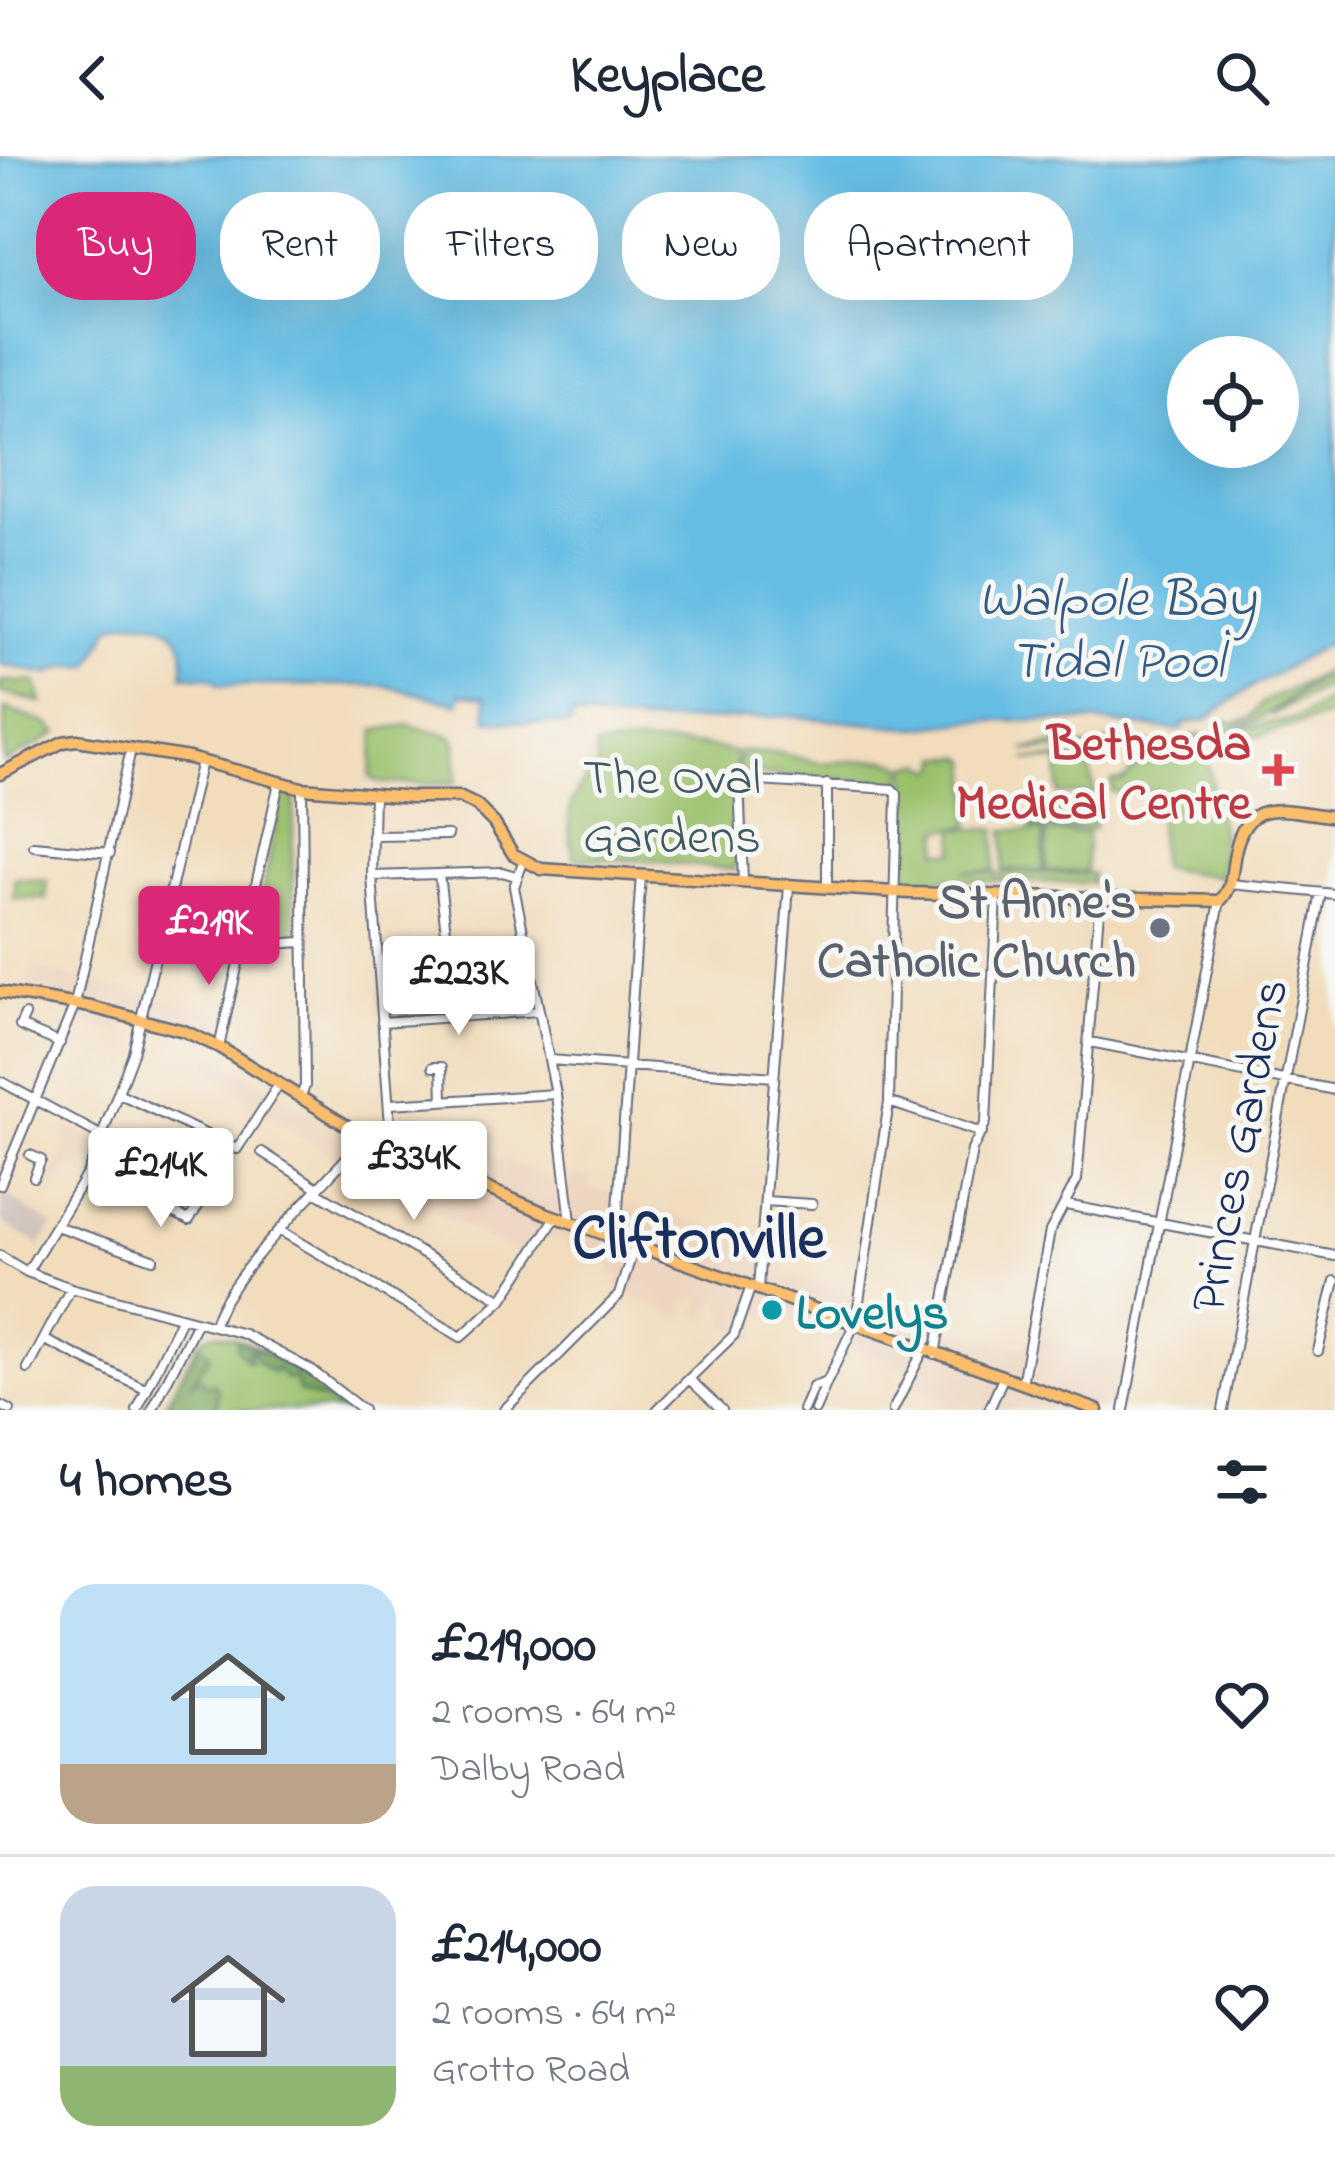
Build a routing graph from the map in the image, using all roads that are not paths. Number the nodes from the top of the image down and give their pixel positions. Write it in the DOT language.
graph roads {
  1 [pos="131,749"];
  2 [pos="201,761"];
  3 [pos="0,774"];
  4 [pos="279,783"];
  5 [pos="827,784"];
  6 [pos="302,788"];
  7 [pos="374,794"];
  8 [pos="1335,817"];
  9 [pos="448,835"];
  10 [pos="372,836"];
  11 [pos="34,846"];
  12 [pos="110,853"];
  13 [pos="523,862"];
  14 [pos="440,874"];
  15 [pos="641,875"];
  16 [pos="372,876"];
  17 [pos="516,876"];
  18 [pos="743,882"];
  19 [pos="1231,884"];
  20 [pos="789,886"];
  21 [pos="827,888"];
  22 [pos="894,891"];
  23 [pos="1321,892"];
  24 [pos="1335,894"];
  25 [pos="998,895"];
  26 [pos="1100,898"];
  27 [pos="1220,901"];
  28 [pos="241,938"];
  29 [pos="301,942"];
  30 [pos="450,965"];
  31 [pos="0,992"];
  32 [pos="75,1004"];
  33 [pos="539,1011"];
  34 [pos="25,1016"];
  35 [pos="470,1016"];
  36 [pos="450,1017"];
  37 [pos="143,1020"];
  38 [pos="382,1022"];
  39 [pos="1090,1042"];
  40 [pos="60,1043"];
  41 [pos="219,1047"];
  42 [pos="550,1060"];
  43 [pos="1190,1062"];
  44 [pos="627,1066"];
  45 [pos="433,1067"];
  46 [pos="774,1077"];
  47 [pos="1286,1080"];
  48 [pos="0,1081"];
  49 [pos="278,1086"];
  50 [pos="1335,1090"];
  51 [pos="118,1093"];
  52 [pos="556,1094"];
  53 [pos="300,1100"];
  54 [pos="443,1101"];
  55 [pos="889,1102"];
  56 [pos="37,1103"];
  57 [pos="390,1104"];
  58 [pos="982,1133"];
  59 [pos="102,1136"];
  60 [pos="365,1137"];
  61 [pos="0,1144"];
  62 [pos="384,1146"];
  63 [pos="21,1152"];
  64 [pos="262,1152"];
  65 [pos="274,1161"];
  66 [pos="268,1170"];
  67 [pos="88,1172"];
  68 [pos="34,1178"];
  69 [pos="0,1185"];
  70 [pos="316,1189"];
  71 [pos="765,1201"];
  72 [pos="812,1204"];
  73 [pos="1066,1204"];
  74 [pos="556,1217"];
  75 [pos="571,1222"];
  76 [pos="1159,1222"];
  77 [pos="56,1226"];
  78 [pos="281,1231"];
  79 [pos="616,1240"];
  80 [pos="1255,1240"];
  81 [pos="634,1246"];
  82 [pos="0,1256"];
  83 [pos="1335,1256"];
  84 [pos="153,1258"];
  85 [pos="27,1272"];
  86 [pos="1335,1281"];
  87 [pos="754,1287"];
  88 [pos="71,1288"];
  89 [pos="502,1300"];
  90 [pos="181,1319"];
  91 [pos="196,1322"];
  92 [pos="853,1325"];
  93 [pos="214,1326"];
  94 [pos="45,1340"];
  95 [pos="1318,1351"];
  96 [pos="929,1352"];
  97 [pos="28,1369"];
  98 [pos="1003,1378"];
  99 [pos="689,1379"];
  100 [pos="827,1382"];
  101 [pos="1022,1384"];
  102 [pos="147,1390"];
  103 [pos="0,1405"];
  104 [pos="1088,1409"];
  105 [pos="10,1410"];
  106 [pos="137,1410"];
  107 [pos="152,1410"];
  108 [pos="363,1410"];
  109 [pos="504,1410"];
  110 [pos="657,1410"];
  111 [pos="722,1410"];
  112 [pos="803,1410"];
  113 [pos="815,1410"];
  114 [pos="893,1410"];
  115 [pos="989,1410"];
  116 [pos="1124,1410"];
  117 [pos="1223,1410"];
  1 -- 2 [label="main road"];
  1 -- 3 [label="main road"];
  1 -- 12 [label="street"];
  2 -- 4 [label="main road"];
  2 -- 37 [label="street"];
  4 -- 6 [label="main road"];
  4 -- 28 [label="street"];
  5 -- 18 [label="street"];
  5 -- 21 [label="street"];
  5 -- 22 [label="street"];
  6 -- 7 [label="main road"];
  6 -- 29 [label="street"];
  7 -- 10 [label="street"];
  7 -- 13 [label="main road"];
  8 -- 19 [label="main road"];
  9 -- 10 [label="street"];
  10 -- 16 [label="street"];
  11 -- 12 [label="street"];
  12 -- 32 [label="street"];
  13 -- 15 [label="main road"];
  13 -- 17 [label="street"];
  14 -- 16 [label="street"];
  14 -- 17 [label="street"];
  14 -- 30 [label="street"];
  15 -- 18 [label="main road"];
  15 -- 44 [label="street"];
  16 -- 38 [label="street"];
  17 -- 33 [label="street"];
  18 -- 20 [label="main road"];
  19 -- 23 [label="street"];
  19 -- 27 [label="main road"];
  20 -- 21 [label="main road"];
  20 -- 46 [label="street"];
  21 -- 22 [label="main road"];
  22 -- 25 [label="main road"];
  22 -- 55 [label="street"];
  23 -- 24 [label="street"];
  23 -- 47 [label="street, Princes Gardens"];
  25 -- 26 [label="main road"];
  25 -- 58 [label="street"];
  26 -- 27 [label="main road"];
  26 -- 39 [label="street"];
  27 -- 43 [label="street"];
  28 -- 29 [label="street"];
  28 -- 41 [label="street"];
  29 -- 53 [label="street"];
  30 -- 35 [label="street"];
  30 -- 36 [label="street"];
  31 -- 32 [label="main road"];
  32 -- 37 [label="main road"];
  32 -- 40 [label="street"];
  33 -- 35 [label="street"];
  33 -- 42 [label="street"];
  34 -- 40 [label="street"];
  35 -- 36 [label="street"];
  36 -- 38 [label="street"];
  37 -- 41 [label="main road"];
  37 -- 51 [label="street"];
  38 -- 57 [label="street"];
  39 -- 43 [label="street"];
  39 -- 73 [label="street"];
  40 -- 56 [label="street"];
  41 -- 49 [label="main road"];
  42 -- 44 [label="street"];
  42 -- 52 [label="street"];
  43 -- 47 [label="street"];
  43 -- 76 [label="street"];
  44 -- 46 [label="street"];
  44 -- 79 [label="street"];
  45 -- 54 [label="street"];
  46 -- 71 [label="street"];
  47 -- 50 [label="street"];
  47 -- 80 [label="street, Princes Gardens"];
  48 -- 56 [label="street"];
  49 -- 51 [label="street"];
  49 -- 53 [label="main road"];
  51 -- 59 [label="street"];
  52 -- 54 [label="street"];
  52 -- 75 [label="street"];
  53 -- 60 [label="main road"];
  54 -- 57 [label="street"];
  55 -- 58 [label="street"];
  55 -- 92 [label="street"];
  56 -- 59 [label="street"];
  56 -- 63 [label="street"];
  57 -- 62 [label="street"];
  58 -- 96 [label="street"];
  59 -- 67 [label="street"];
  59 -- 67 [label="street"];
  60 -- 62 [label="main road"];
  60 -- 70 [label="street"];
  61 -- 63 [label="street"];
  62 -- 74 [label="main road"];
  63 -- 68 [label="street"];
  63 -- 69 [label="street"];
  64 -- 65 [label="street"];
  65 -- 66 [label="street"];
  65 -- 70 [label="street"];
  67 -- 77 [label="street"];
  70 -- 78 [label="street"];
  70 -- 89 [label="street"];
  71 -- 72 [label="street"];
  71 -- 87 [label="street"];
  73 -- 76 [label="street"];
  73 -- 101 [label="street"];
  74 -- 75 [label="main road"];
  74 -- 89 [label="street"];
  75 -- 79 [label="main road"];
  76 -- 80 [label="street"];
  76 -- 116 [label="street"];
  77 -- 84 [label="street"];
  77 -- 85 [label="street"];
  78 -- 89 [label="street"];
  78 -- 93 [label="street"];
  79 -- 81 [label="main road"];
  80 -- 83 [label="street"];
  80 -- 117 [label="street, Princes Gardens"];
  81 -- 87 [label="main road"];
  81 -- 109 [label="street"];
  82 -- 85 [label="street"];
  85 -- 88 [label="street"];
  86 -- 95 [label="street"];
  87 -- 92 [label="main road"];
  87 -- 99 [label="street"];
  88 -- 90 [label="street"];
  88 -- 94 [label="street"];
  90 -- 91 [label="street"];
  90 -- 102 [label="street"];
  91 -- 93 [label="street"];
  91 -- 107 [label="street"];
  92 -- 96 [label="main road"];
  92 -- 100 [label="street"];
  93 -- 108 [label="street"];
  94 -- 97 [label="street"];
  94 -- 102 [label="street"];
  96 -- 98 [label="main road"];
  96 -- 114 [label="street"];
  98 -- 101 [label="main road"];
  98 -- 115 [label="street"];
  99 -- 110 [label="street"];
  99 -- 111 [label="street"];
  100 -- 112 [label="street"];
  100 -- 113 [label="street"];
  101 -- 104 [label="main road"];
  102 -- 106 [label="street"];
  103 -- 105 [label="street"];
}
